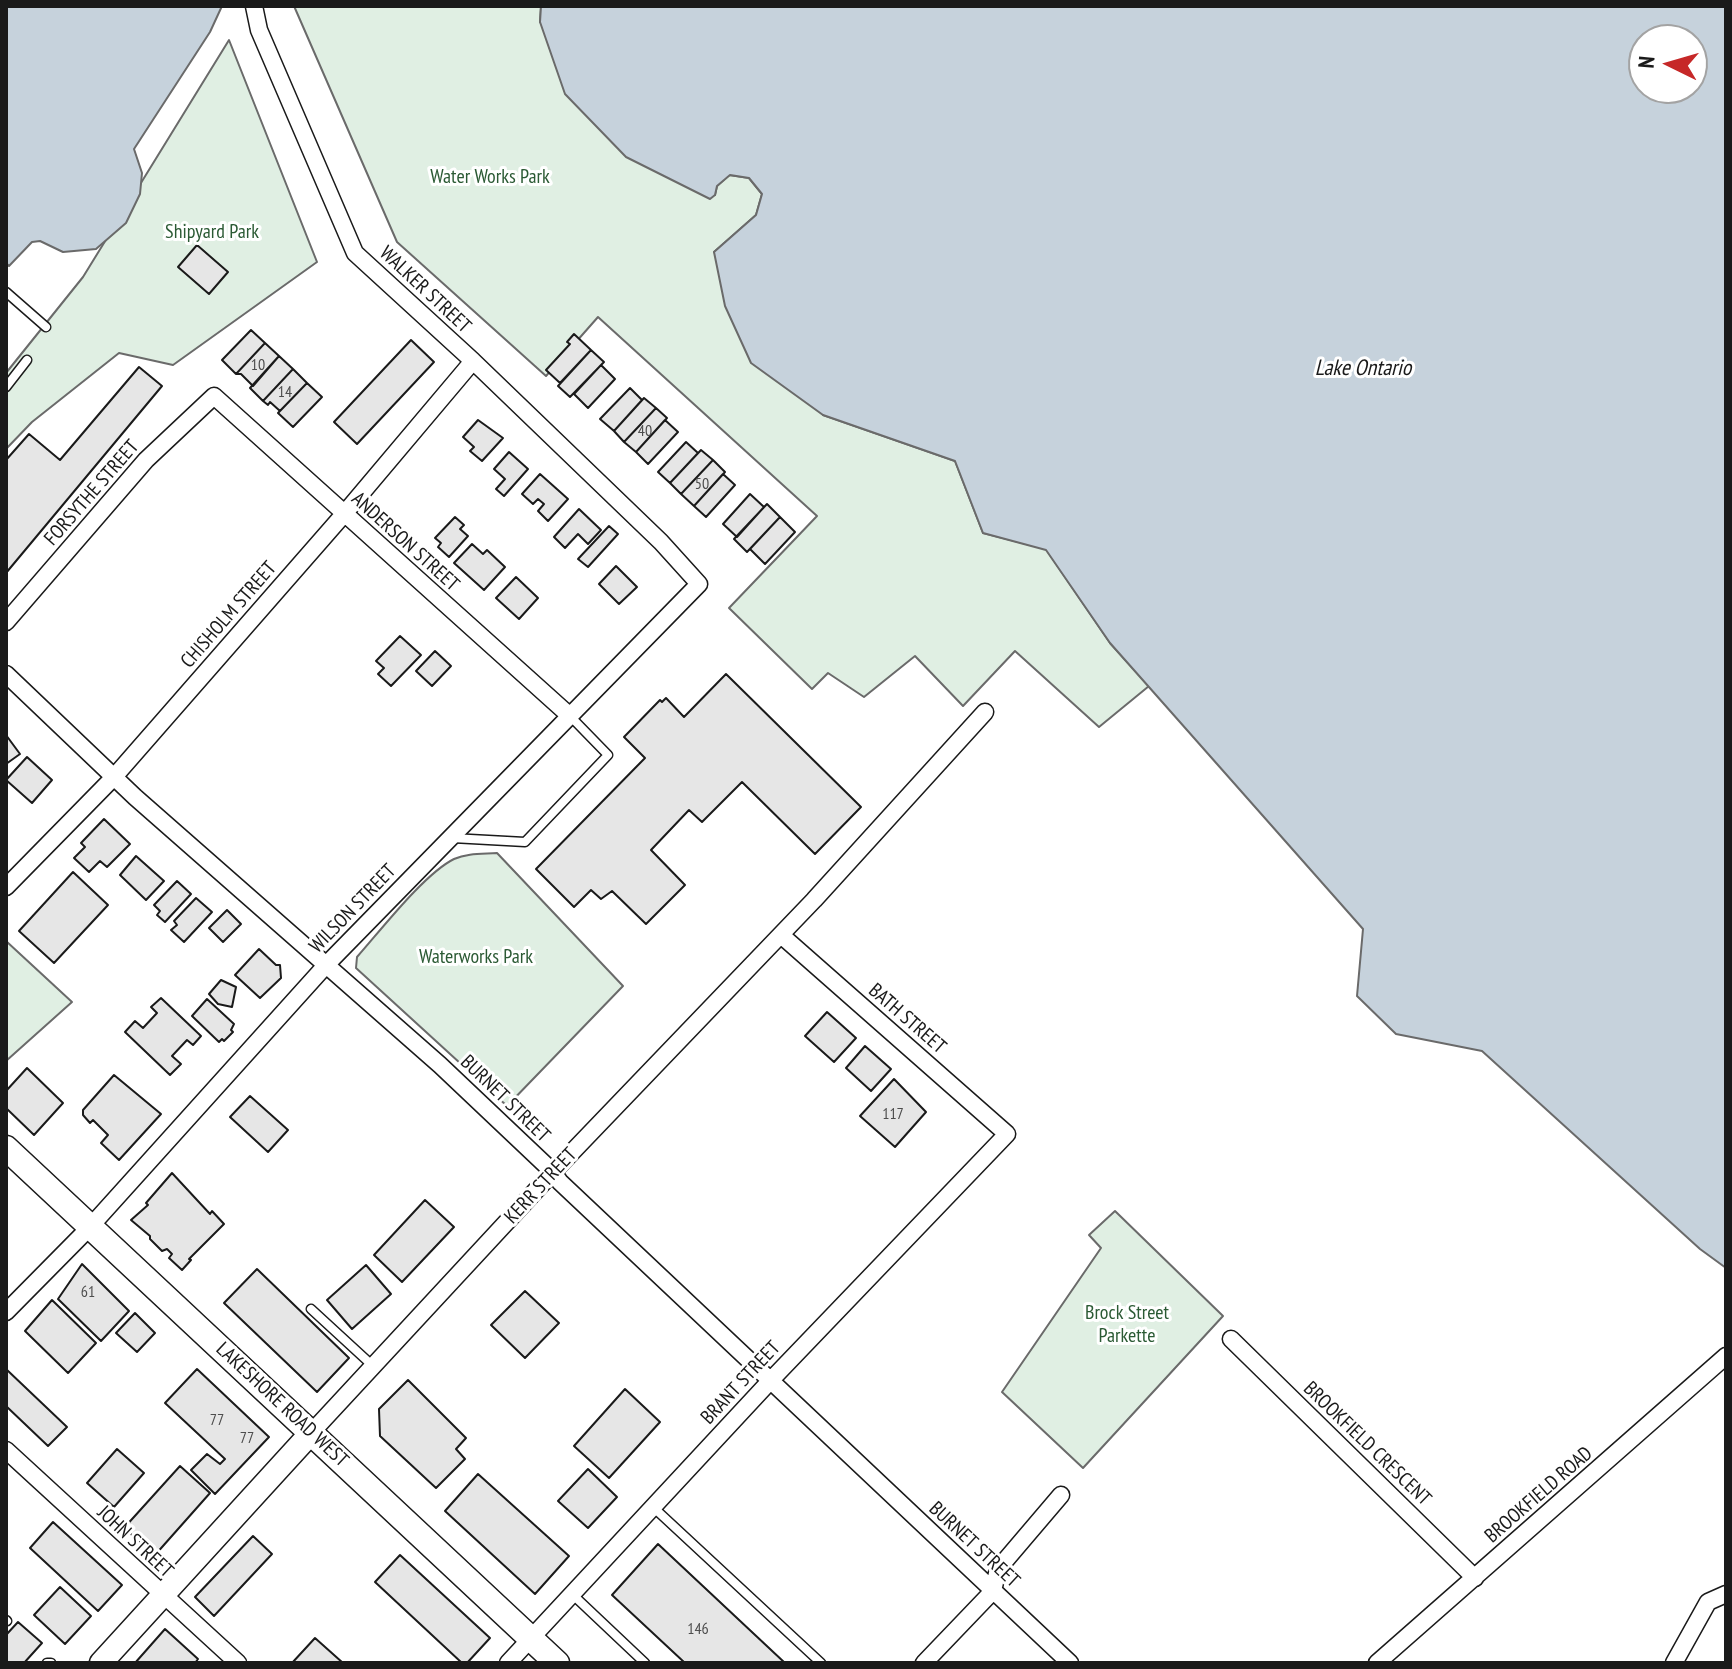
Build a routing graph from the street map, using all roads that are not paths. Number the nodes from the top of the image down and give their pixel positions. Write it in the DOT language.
graph roads {
  1 [pos="254,6"];
  2 [pos="6,292"];
  3 [pos="46,327"];
  4 [pos="27,360"];
  5 [pos="473,361"];
  6 [pos="6,387"];
  7 [pos="214,396"];
  8 [pos="344,514"];
  9 [pos="661,542"];
  10 [pos="6,622"];
  11 [pos="6,674"];
  12 [pos="985,712"];
  13 [pos="570,716"];
  14 [pos="114,777"];
  15 [pos="451,838"];
  16 [pos="6,887"];
  17 [pos="781,935"];
  18 [pos="327,964"];
  19 [pos="1007,1134"];
  20 [pos="6,1148"];
  21 [pos="553,1172"];
  22 [pos="90,1227"];
  23 [pos="311,1309"];
  24 [pos="6,1312"];
  25 [pos="1231,1339"];
  26 [pos="1726,1356"];
  27 [pos="373,1366"];
  28 [pos="771,1380"];
  29 [pos="311,1433"];
  30 [pos="6,1450"];
  31 [pos="1061,1495"];
  32 [pos="653,1507"];
  33 [pos="1475,1578"];
  34 [pos="993,1591"];
  35 [pos="572,1594"];
  36 [pos="1726,1594"];
  37 [pos="164,1595"];
  38 [pos="531,1639"];
  39 [pos="815,1662"];
  40 [pos="101,1663"];
  41 [pos="238,1663"];
  42 [pos="508,1663"];
  43 [pos="557,1663"];
  44 [pos="645,1663"];
  45 [pos="924,1663"];
  46 [pos="1070,1663"];
  47 [pos="1377,1663"];
  48 [pos="1674,1663"];
  1 -- 5 [label="street, WALKER STREET"];
  2 -- 3 [label="lane"];
  4 -- 6 [label="lane"];
  5 -- 8 [label="street, CHISHOLM STREET"];
  5 -- 9 [label="street, WALKER STREET"];
  7 -- 8 [label="street, ANDERSON STREET"];
  7 -- 10 [label="street, FORSYTHE STREET"];
  8 -- 13 [label="street, ANDERSON STREET"];
  8 -- 14 [label="street, CHISHOLM STREET"];
  9 -- 13 [label="street, WILSON STREET"];
  11 -- 14 [label="street, BURNET STREET"];
  12 -- 17 [label="street, KERR STREET"];
  13 -- 15 [label="street, WILSON STREET"];
  13 -- 15 [label="lane"];
  14 -- 16 [label="street, CHISHOLM STREET"];
  14 -- 18 [label="street, BURNET STREET"];
  15 -- 18 [label="street, WILSON STREET"];
  17 -- 19 [label="street, BATH STREET"];
  17 -- 21 [label="street, KERR STREET"];
  18 -- 21 [label="street, BURNET STREET"];
  18 -- 22 [label="street, WILSON STREET"];
  19 -- 28 [label="street, BRANT STREET"];
  20 -- 22 [label="main road, LAKESHORE ROAD WEST"];
  21 -- 27 [label="street, KERR STREET"];
  21 -- 28 [label="street, BURNET STREET"];
  22 -- 24 [label="street, WILSON STREET"];
  22 -- 29 [label="main road, LAKESHORE ROAD WEST"];
  23 -- 27 [label="lane"];
  25 -- 33 [label="street, BROOKFIELD CRESCENT"];
  26 -- 33 [label="street, BROOKFIELD ROAD"];
  27 -- 29 [label="street, KERR STREET"];
  28 -- 32 [label="street, BRANT STREET"];
  28 -- 34 [label="street, BURNET STREET"];
  29 -- 37 [label="main road, KERR STREET"];
  29 -- 38 [label="main road, LAKESHORE ROAD WEST"];
  30 -- 37 [label="street, JOHN STREET"];
  31 -- 34 [label="street"];
  32 -- 35 [label="street, BRANT STREET"];
  32 -- 39 [label="lane"];
  33 -- 47 [label="street, BROOKFIELD ROAD"];
  34 -- 45 [label="street"];
  34 -- 46 [label="street, BURNET STREET"];
  35 -- 38 [label="street, BRANT STREET"];
  35 -- 44 [label="lane"];
  36 -- 48 [label="street"];
  37 -- 40 [label="main road, KERR STREET"];
  37 -- 41 [label="street, JOHN STREET"];
  38 -- 42 [label="street, BRANT STREET"];
  38 -- 43 [label="main road, LAKESHORE ROAD WEST"];
}
